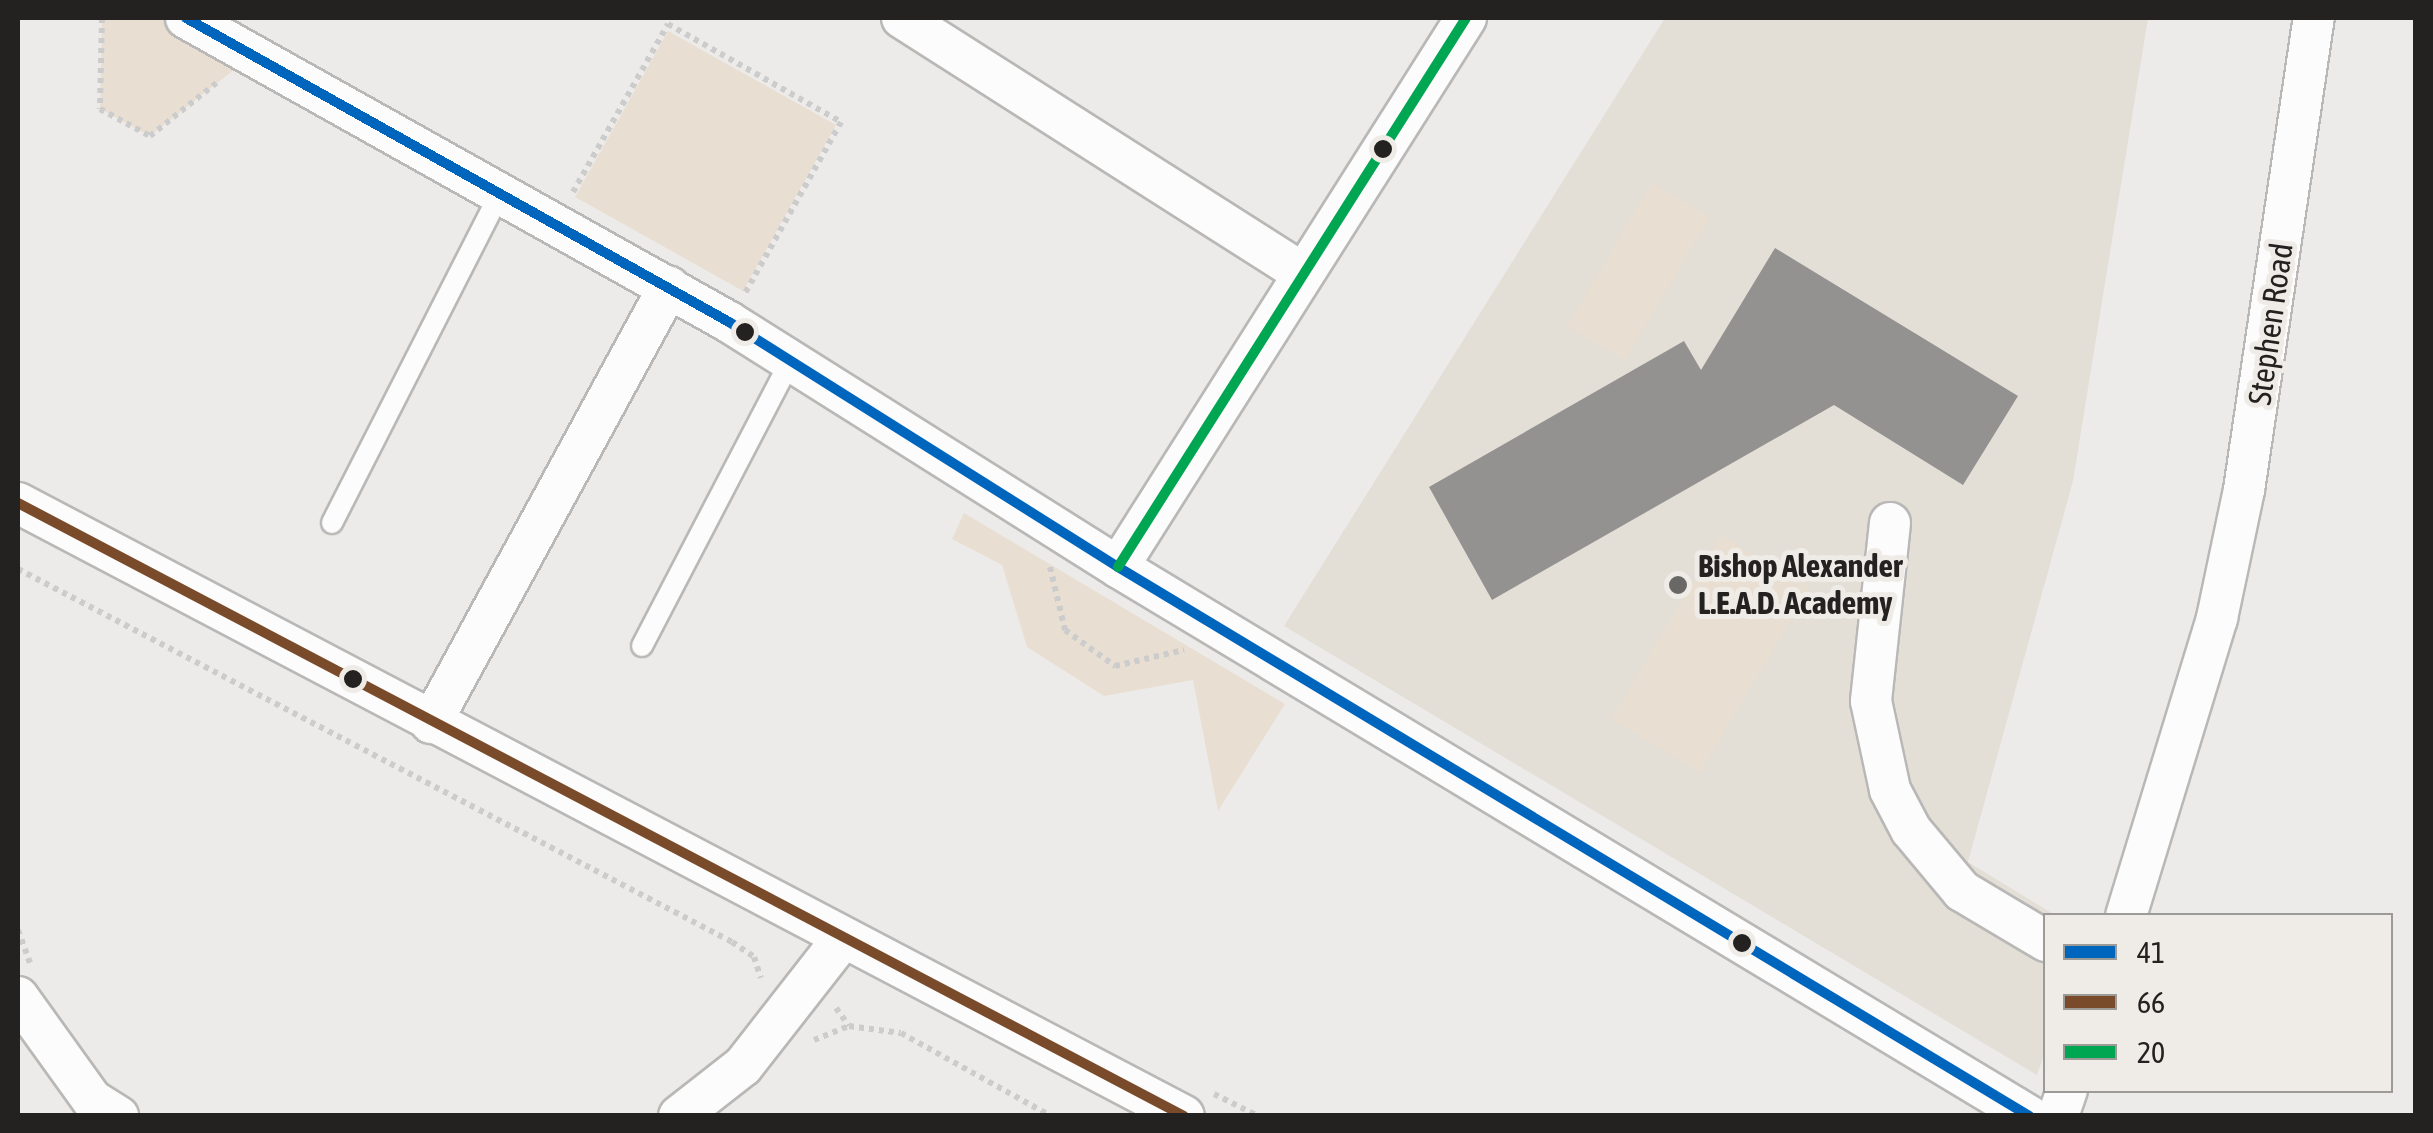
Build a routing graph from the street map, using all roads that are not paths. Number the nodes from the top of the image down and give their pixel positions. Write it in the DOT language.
graph roads {
  1 [pos="186,18"];
  2 [pos="902,18"];
  3 [pos="1466,18"];
  4 [pos="2314,18"];
  5 [pos="500,192"];
  6 [pos="1302,273"];
  7 [pos="669,287"];
  8 [pos="790,362"];
  9 [pos="18,503"];
  10 [pos="1890,522"];
  11 [pos="332,523"];
  12 [pos="1118,567"];
  13 [pos="642,646"];
  14 [pos="431,723"];
  15 [pos="2127,913"];
  16 [pos="844,938"];
  17 [pos="2043,938"];
  18 [pos="18,997"];
  19 [pos="118,1116"];
  20 [pos="679,1116"];
  21 [pos="1184,1116"];
  22 [pos="2029,1116"];
  1 -- 5 [label="street"];
  2 -- 6 [label="street"];
  3 -- 6 [label="street"];
  4 -- 15 [label="street, Stephen Road"];
  5 -- 7 [label="street"];
  5 -- 11 [label="lane"];
  6 -- 12 [label="street"];
  7 -- 8 [label="street"];
  7 -- 14 [label="street"];
  8 -- 12 [label="street"];
  8 -- 13 [label="lane"];
  9 -- 14 [label="street"];
  10 -- 17 [label="street"];
  12 -- 22 [label="street"];
  14 -- 16 [label="street"];
  16 -- 20 [label="street"];
  16 -- 21 [label="street"];
  18 -- 19 [label="street"];
}
